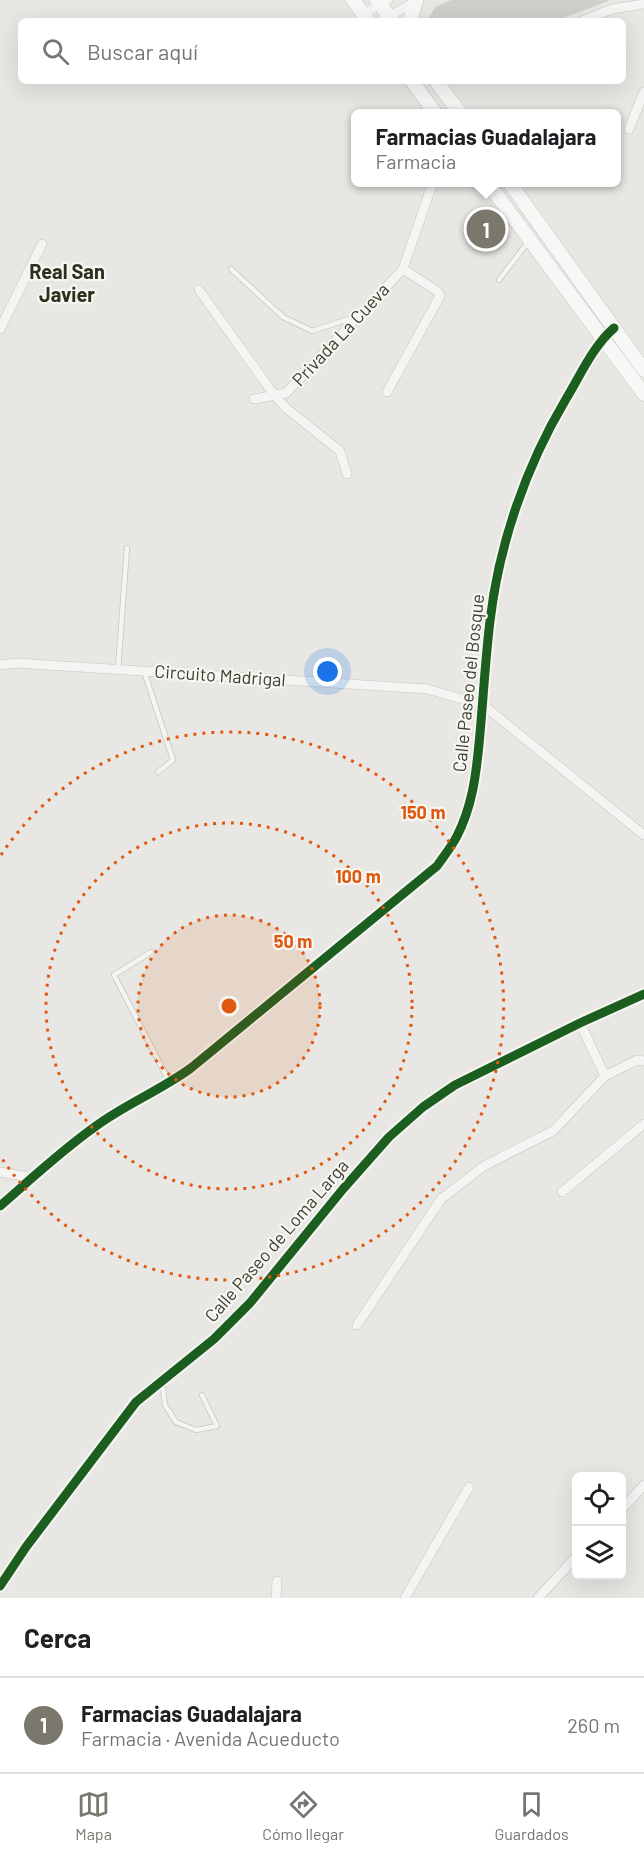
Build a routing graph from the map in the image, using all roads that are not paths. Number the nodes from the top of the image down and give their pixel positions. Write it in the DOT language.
graph roads {
  1 [pos="353,0"];
  2 [pos="382,1"];
  3 [pos="417,1"];
  4 [pos="644,4"];
  5 [pos="366,18"];
  6 [pos="387,18"];
  7 [pos="389,18"];
  8 [pos="411,18"];
  9 [pos="590,18"];
  10 [pos="414,84"];
  11 [pos="441,84"];
  12 [pos="644,93"];
  13 [pos="434,109"];
  14 [pos="457,109"];
  15 [pos="629,129"];
  16 [pos="431,187"];
  17 [pos="490,187"];
  18 [pos="513,187"];
  19 [pos="529,239"];
  20 [pos="42,243"];
  21 [pos="231,269"];
  22 [pos="403,269"];
  23 [pos="499,280"];
  24 [pos="199,291"];
  25 [pos="360,315"];
  26 [pos="0,329"];
  27 [pos="608,333"];
  28 [pos="644,369"];
  29 [pos="387,392"];
  30 [pos="644,394"];
  31 [pos="275,396"];
  32 [pos="254,399"];
  33 [pos="347,474"];
  34 [pos="127,548"];
  35 [pos="0,665"];
  36 [pos="118,669"];
  37 [pos="144,671"];
  38 [pos="483,705"];
  39 [pos="158,772"];
  40 [pos="644,835"];
  41 [pos="151,952"];
  42 [pos="644,994"];
  43 [pos="580,1023"];
  44 [pos="644,1061"];
  45 [pos="605,1076"];
  46 [pos="170,1083"];
  47 [pos="644,1124"];
  48 [pos="0,1172"];
  49 [pos="33,1178"];
  50 [pos="562,1192"];
  51 [pos="0,1206"];
  52 [pos="357,1325"];
  53 [pos="162,1381"];
  54 [pos="202,1395"];
  55 [pos="644,1485"];
  56 [pos="469,1487"];
  57 [pos="626,1504"];
  58 [pos="572,1561"];
  59 [pos="277,1581"];
  60 [pos="0,1586"];
  61 [pos="276,1598"];
  62 [pos="405,1598"];
  63 [pos="538,1598"];
  1 -- 5 [label="main road"];
  2 -- 5 [label="street"];
  2 -- 6 [label="main road"];
  3 -- 7 [label="street"];
  3 -- 8 [label="main road"];
  4 -- 9 [label="street"];
  10 -- 13 [label="main road"];
  11 -- 14 [label="main road"];
  12 -- 15 [label="street"];
  16 -- 22 [label="street, Privada La Cueva"];
  17 -- 19 [label="main road"];
  18 -- 27 [label="main road"];
  19 -- 23 [label="lane"];
  19 -- 27 [label="main road"];
  20 -- 26 [label="street"];
  21 -- 25 [label="lane"];
  22 -- 25 [label="street, Privada La Cueva"];
  22 -- 29 [label="street, Privada La Cueva"];
  24 -- 31 [label="street"];
  25 -- 31 [label="street, Privada La Cueva"];
  27 -- 28 [label="main road"];
  27 -- 30 [label="main road"];
  27 -- 38 [label="street, Calle Paseo del Bosque"];
  31 -- 32 [label="street, Privada La Cueva"];
  31 -- 33 [label="street, Privada La Cueva"];
  34 -- 36 [label="lane"];
  35 -- 36 [label="street, Circuito Madrigal"];
  36 -- 37 [label="street, Circuito Madrigal"];
  37 -- 38 [label="street, Circuito Madrigal"];
  37 -- 39 [label="lane"];
  38 -- 40 [label="street, Circuito Madrigal"];
  38 -- 46 [label="street, Calle Paseo del Bosque"];
  41 -- 46 [label="lane"];
  42 -- 43 [label="street, Calle Paseo de Loma Larga"];
  43 -- 45 [label="street"];
  43 -- 53 [label="street, Calle Paseo de Loma Larga"];
  44 -- 45 [label="street"];
  45 -- 52 [label="street"];
  46 -- 49 [label="street, Calle Paseo del Bosque"];
  47 -- 50 [label="street"];
  48 -- 49 [label="street"];
  49 -- 51 [label="street, Calle Paseo del Bosque"];
  53 -- 54 [label="lane"];
  53 -- 60 [label="street, Calle Paseo de Loma Larga"];
  55 -- 57 [label="street"];
  56 -- 62 [label="street"];
  58 -- 63 [label="street"];
  59 -- 61 [label="street"];
}
